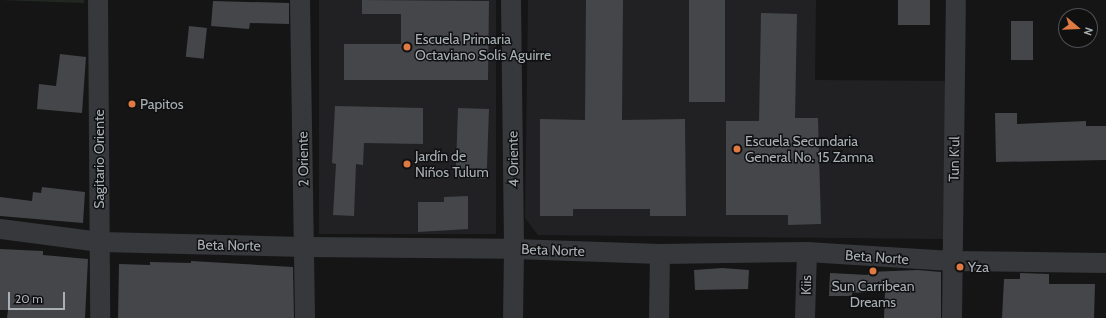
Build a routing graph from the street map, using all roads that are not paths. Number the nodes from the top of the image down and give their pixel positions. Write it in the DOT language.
graph roads {
  1 [pos="98,0"];
  2 [pos="300,0"];
  3 [pos="511,0"];
  4 [pos="956,0"];
  5 [pos="0,229"];
  6 [pos="100,242"];
  7 [pos="305,247"];
  8 [pos="514,249"];
  9 [pos="807,252"];
  10 [pos="660,254"];
  11 [pos="952,261"];
  12 [pos="1106,263"];
  13 [pos="100,318"];
  14 [pos="305,318"];
  15 [pos="513,318"];
  16 [pos="659,318"];
  17 [pos="806,318"];
  18 [pos="952,318"];
  1 -- 6 [label="street, Sagitario Oriente"];
  2 -- 7 [label="street, 2 Oriente"];
  3 -- 8 [label="street, 4 Oriente"];
  4 -- 11 [label="street, Tun K'ul"];
  5 -- 6 [label="street, Beta Norte"];
  6 -- 7 [label="street, Beta Norte"];
  6 -- 13 [label="street, Sagitario Oriente"];
  7 -- 8 [label="street, Beta Norte"];
  7 -- 14 [label="street, 2 Oriente"];
  8 -- 10 [label="street, Beta Norte"];
  8 -- 15 [label="street, 4 Oriente"];
  9 -- 10 [label="street, Beta Norte"];
  9 -- 11 [label="street, Beta Norte"];
  9 -- 17 [label="street, Kiis"];
  10 -- 16 [label="street"];
  11 -- 12 [label="street, Beta Norte"];
  11 -- 18 [label="street, Tun K'ul"];
}
